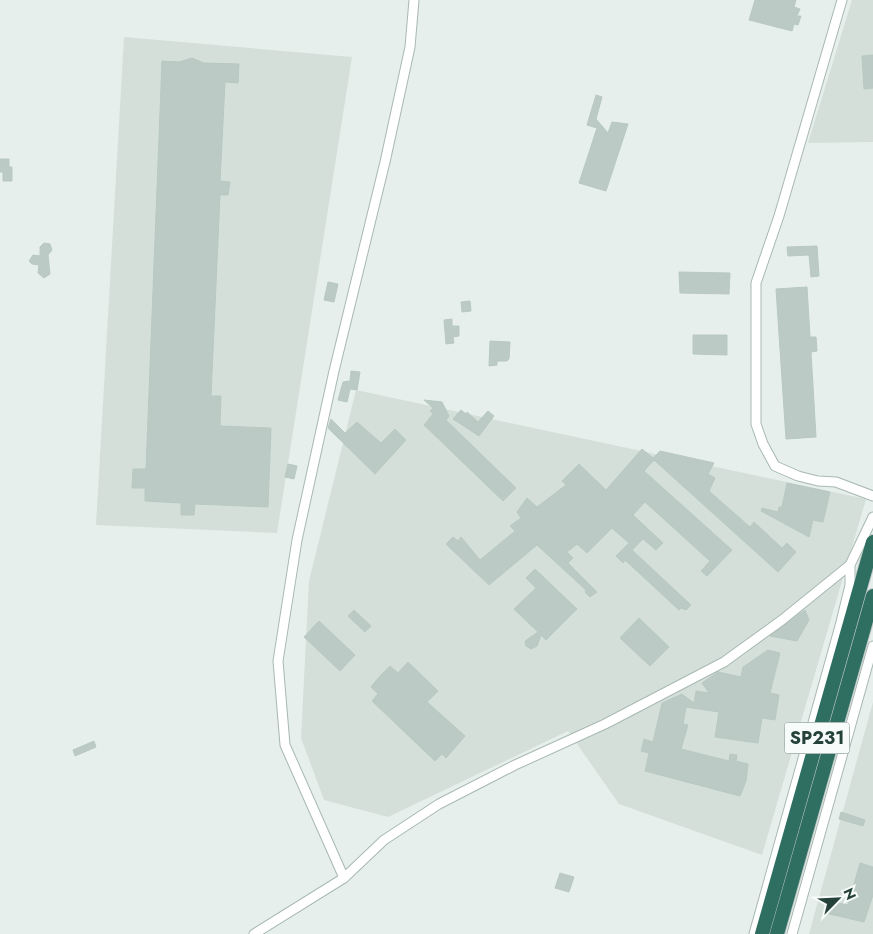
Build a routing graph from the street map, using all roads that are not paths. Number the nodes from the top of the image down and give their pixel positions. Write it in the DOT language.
graph roads {
  1 [pos="414,0"];
  2 [pos="842,0"];
  3 [pos="873,496"];
  4 [pos="873,517"];
  5 [pos="873,542"];
  6 [pos="850,565"];
  7 [pos="873,596"];
  8 [pos="873,646"];
  9 [pos="344,878"];
  10 [pos="254,934"];
  11 [pos="754,934"];
  12 [pos="762,934"];
  13 [pos="777,934"];
  14 [pos="792,934"];
  1 -- 9 [label="street"];
  2 -- 3 [label="street"];
  4 -- 6 [label="street"];
  5 -- 12 [label="highway, SP231"];
  6 -- 9 [label="street"];
  6 -- 11 [label="street"];
  7 -- 13 [label="highway, SP231"];
  8 -- 14 [label="street, SP231"];
  9 -- 10 [label="street"];
}
